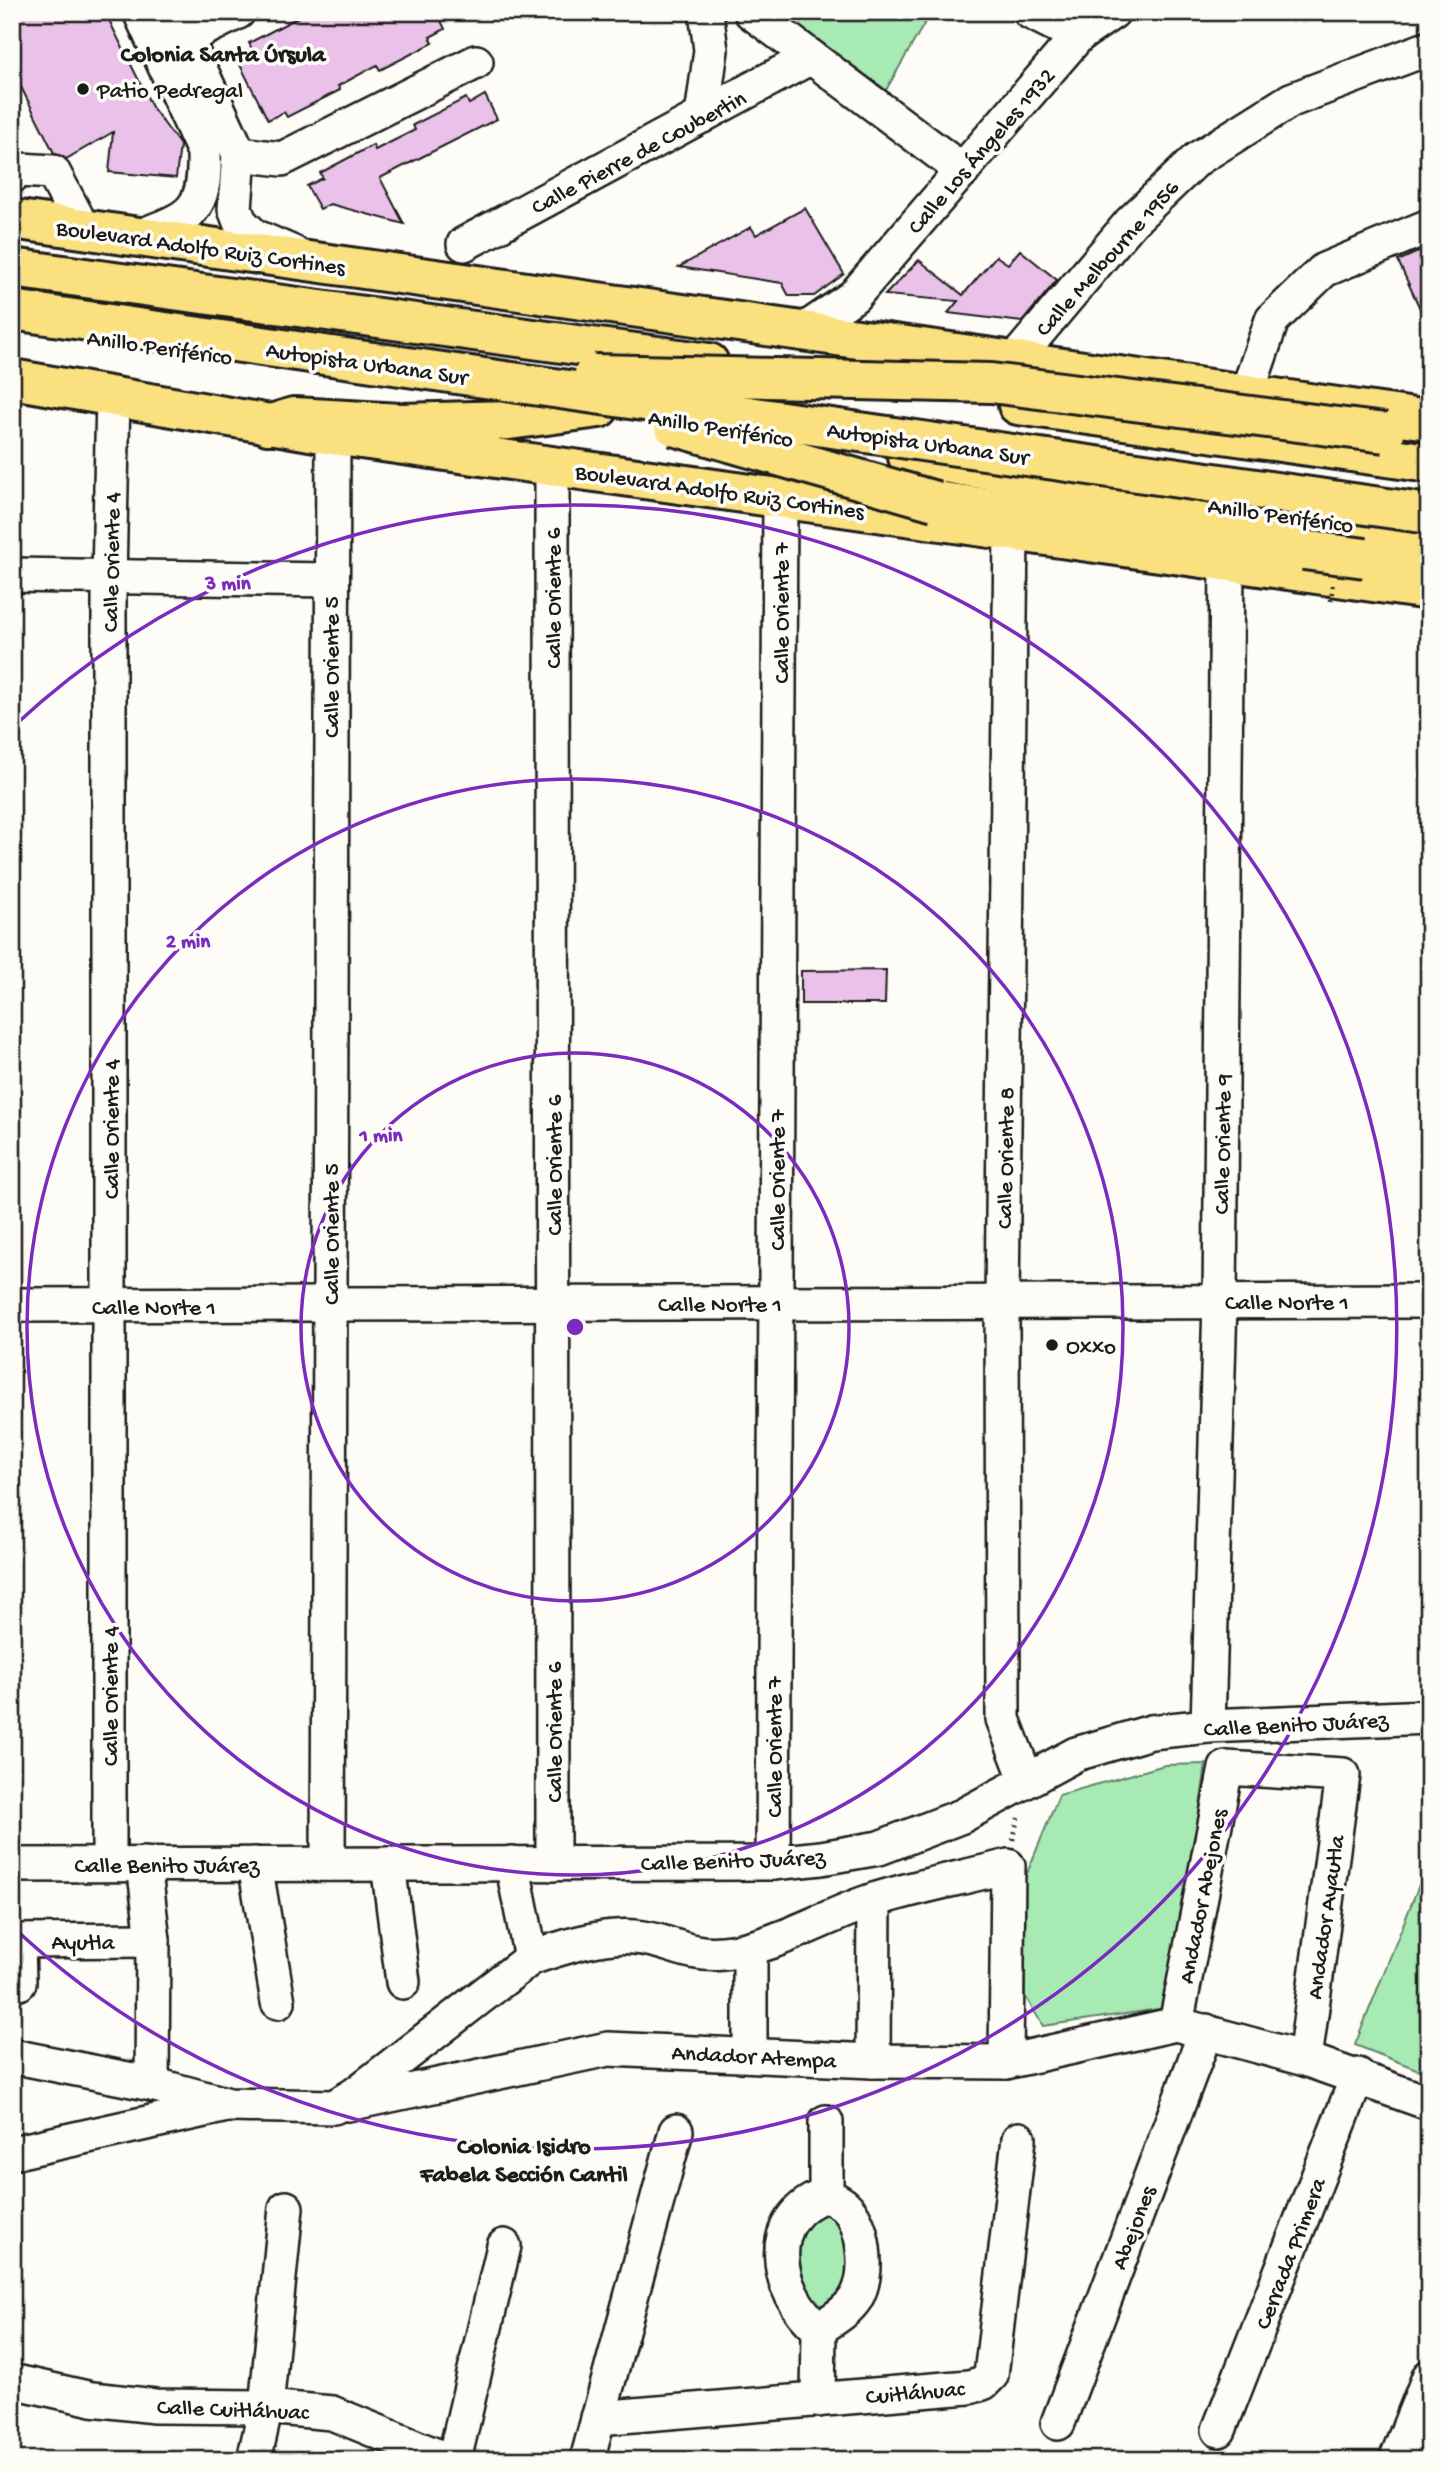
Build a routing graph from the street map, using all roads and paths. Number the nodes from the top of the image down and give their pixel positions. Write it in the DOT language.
graph roads {
  1 [pos="140,12"];
  2 [pos="238,12"];
  3 [pos="706,12"];
  4 [pos="751,12"];
  5 [pos="1030,12"];
  6 [pos="1113,12"];
  7 [pos="180,25"];
  8 [pos="1078,36"];
  9 [pos="1429,48"];
  10 [pos="811,57"];
  11 [pos="476,62"];
  12 [pos="702,116"];
  13 [pos="239,154"];
  14 [pos="963,171"];
  15 [pos="12,176"];
  16 [pos="12,219"];
  17 [pos="83,229"];
  18 [pos="1427,232"];
  19 [pos="138,237"];
  20 [pos="464,244"];
  21 [pos="315,262"];
  22 [pos="12,268"];
  23 [pos="12,292"];
  24 [pos="854,296"];
  25 [pos="12,310"];
  26 [pos="12,326"];
  27 [pos="803,331"];
  28 [pos="882,341"];
  29 [pos="1013,362"];
  30 [pos="12,379"];
  31 [pos="546,380"];
  32 [pos="113,395"];
  33 [pos="1246,396"];
  34 [pos="599,408"];
  35 [pos="1350,409"];
  36 [pos="1086,415"];
  37 [pos="1429,420"];
  38 [pos="268,425"];
  39 [pos="333,435"];
  40 [pos="1429,439"];
  41 [pos="1429,463"];
  42 [pos="552,466"];
  43 [pos="1429,491"];
  44 [pos="780,498"];
  45 [pos="1429,514"];
  46 [pos="1011,532"];
  47 [pos="1429,533"];
  48 [pos="1227,562"];
  49 [pos="1429,567"];
  50 [pos="12,575"];
  51 [pos="109,578"];
  52 [pos="330,580"];
  53 [pos="1429,590"];
  54 [pos="1002,1300"];
  55 [pos="1220,1300"];
  56 [pos="1429,1301"];
  57 [pos="775,1302"];
  58 [pos="553,1303"];
  59 [pos="12,1305"];
  60 [pos="330,1305"];
  61 [pos="110,1307"];
  62 [pos="1429,1717"];
  63 [pos="1208,1726"];
  64 [pos="1343,1775"];
  65 [pos="1026,1779"];
  66 [pos="512,1863"];
  67 [pos="773,1863"];
  68 [pos="109,1864"];
  69 [pos="144,1864"];
  70 [pos="255,1864"];
  71 [pos="328,1864"];
  72 [pos="388,1864"];
  73 [pos="553,1864"];
  74 [pos="12,1865"];
  75 [pos="1008,1866"];
  76 [pos="874,1900"];
  77 [pos="153,1940"];
  78 [pos="15,1941"];
  79 [pos="750,1948"];
  80 [pos="531,1958"];
  81 [pos="403,1982"];
  82 [pos="19,1983"];
  83 [pos="278,2002"];
  84 [pos="1191,2027"];
  85 [pos="750,2054"];
  86 [pos="12,2056"];
  87 [pos="1305,2059"];
  88 [pos="873,2061"];
  89 [pos="1006,2062"];
  90 [pos="1358,2075"];
  91 [pos="152,2084"];
  92 [pos="1429,2103"];
  93 [pos="229,2105"];
  94 [pos="334,2107"];
  95 [pos="826,2122"];
  96 [pos="676,2131"];
  97 [pos="1018,2139"];
  98 [pos="12,2153"];
  99 [pos="826,2195"];
  100 [pos="286,2208"];
  101 [pos="504,2246"];
  102 [pos="819,2329"];
  103 [pos="1429,2377"];
  104 [pos="12,2381"];
  105 [pos="818,2400"];
  106 [pos="266,2407"];
  107 [pos="598,2418"];
  108 [pos="1058,2423"];
  109 [pos="1219,2430"];
  110 [pos="254,2460"];
  111 [pos="447,2460"];
  112 [pos="454,2460"];
  113 [pos="587,2460"];
  114 [pos="1396,2460"];
  1 -- 19 [label="street"];
  2 -- 7 [label="street"];
  3 -- 12 [label="street"];
  4 -- 10 [label="street"];
  5 -- 8 [label="street"];
  6 -- 8 [label="street, Calle Los Ángeles 1932"];
  7 -- 13 [label="street"];
  8 -- 14 [label="street, Calle Los Ángeles 1932"];
  9 -- 29 [label="street, Calle Melbourne 1956"];
  10 -- 12 [label="street, Calle Pierre de Coubertin"];
  10 -- 14 [label="street"];
  11 -- 13 [label="street"];
  12 -- 20 [label="street, Calle Pierre de Coubertin"];
  13 -- 21 [label="street"];
  14 -- 24 [label="street, Calle Los Ángeles 1932"];
  15 -- 17 [label="street"];
  16 -- 17 [label="main road, Boulevard Adolfo Ruiz Cortines"];
  17 -- 19 [label="main road, Boulevard Adolfo Ruiz Cortines"];
  18 -- 33 [label="street"];
  19 -- 21 [label="main road, Boulevard Adolfo Ruiz Cortines"];
  21 -- 27 [label="main road, Boulevard Adolfo Ruiz Cortines"];
  22 -- 36 [label="main road"];
  23 -- 31 [label="main road, Autopista Urbana Sur"];
  24 -- 27 [label="street, Calle Los Ángeles 1932"];
  24 -- 28 [label="street"];
  25 -- 31 [label="main road, Autopista Urbana Sur, bridge"];
  26 -- 34 [label="main road, Anillo Periférico"];
  27 -- 28 [label="main road, Boulevard Adolfo Ruiz Cortines"];
  28 -- 29 [label="main road, Boulevard Adolfo Ruiz Cortines"];
  29 -- 33 [label="main road, Boulevard Adolfo Ruiz Cortines"];
  30 -- 32 [label="main road, Boulevard Adolfo Ruiz Cortines"];
  31 -- 40 [label="main road, bridge"];
  31 -- 43 [label="main road, Autopista Urbana Sur"];
  31 -- 45 [label="main road, Autopista Urbana Sur, bridge"];
  31 -- 49 [label="main road, bridge"];
  32 -- 38 [label="main road, Boulevard Adolfo Ruiz Cortines"];
  32 -- 51 [label="street, Calle Oriente 4"];
  33 -- 35 [label="main road, Boulevard Adolfo Ruiz Cortines"];
  34 -- 38 [label="main road"];
  34 -- 47 [label="main road, Anillo Periférico"];
  35 -- 36 [label="main road"];
  35 -- 37 [label="main road, Boulevard Adolfo Ruiz Cortines"];
  36 -- 41 [label="main road"];
  38 -- 39 [label="main road, Boulevard Adolfo Ruiz Cortines"];
  39 -- 42 [label="main road, Boulevard Adolfo Ruiz Cortines"];
  39 -- 52 [label="street, Calle Oriente 5"];
  42 -- 44 [label="main road, Boulevard Adolfo Ruiz Cortines"];
  42 -- 58 [label="street, Calle Oriente 6"];
  44 -- 46 [label="main road, Boulevard Adolfo Ruiz Cortines"];
  44 -- 57 [label="street, Calle Oriente 7"];
  46 -- 48 [label="main road, Boulevard Adolfo Ruiz Cortines"];
  46 -- 54 [label="street, Calle Oriente 8"];
  48 -- 53 [label="main road, Boulevard Adolfo Ruiz Cortines"];
  48 -- 55 [label="street, Calle Oriente 9"];
  50 -- 51 [label="street"];
  51 -- 52 [label="street"];
  51 -- 61 [label="street, Calle Oriente 4"];
  52 -- 60 [label="street, Calle Oriente 5"];
  54 -- 55 [label="street, Calle Norte 1"];
  54 -- 57 [label="street, Calle Norte 1"];
  54 -- 65 [label="street, Calle Oriente 8"];
  55 -- 56 [label="street, Calle Norte 1"];
  55 -- 63 [label="street, Calle Oriente 9"];
  57 -- 58 [label="street, Calle Norte 1"];
  57 -- 67 [label="street, Calle Oriente 7"];
  58 -- 60 [label="street, Calle Norte 1"];
  58 -- 73 [label="street, Calle Oriente 6"];
  59 -- 61 [label="street, Calle Norte 1"];
  60 -- 61 [label="street, Calle Norte 1"];
  60 -- 71 [label="street, Calle Oriente 5"];
  61 -- 68 [label="street, Calle Oriente 4"];
  62 -- 63 [label="street, Calle Benito Juárez"];
  63 -- 65 [label="street, Calle Benito Juárez"];
  64 -- 84 [label="street, Andador Abejones"];
  64 -- 87 [label="street, Andador Ayautla"];
  65 -- 67 [label="street, Calle Benito Juárez"];
  65 -- 75 [label="path"];
  66 -- 72 [label="street, Calle Benito Juárez"];
  66 -- 73 [label="street, Calle Benito Juárez"];
  66 -- 80 [label="street"];
  67 -- 73 [label="street, Calle Benito Juárez"];
  68 -- 69 [label="street, Calle Benito Juárez"];
  68 -- 74 [label="street, Calle Benito Juárez"];
  69 -- 70 [label="street, Calle Benito Juárez"];
  69 -- 77 [label="street"];
  70 -- 71 [label="street, Calle Benito Juárez"];
  70 -- 83 [label="street"];
  71 -- 72 [label="street, Calle Benito Juárez"];
  72 -- 81 [label="street"];
  75 -- 76 [label="street"];
  75 -- 89 [label="street"];
  76 -- 79 [label="street"];
  76 -- 88 [label="street"];
  77 -- 78 [label="street, Ayutla"];
  77 -- 91 [label="street"];
  78 -- 82 [label="street"];
  79 -- 80 [label="street"];
  79 -- 85 [label="street"];
  80 -- 94 [label="street"];
  84 -- 87 [label="street"];
  84 -- 89 [label="street, Andador Atempa"];
  84 -- 108 [label="street, Abejones"];
  85 -- 88 [label="street, Andador Atempa"];
  85 -- 94 [label="street, Andador Atempa"];
  86 -- 91 [label="street"];
  87 -- 90 [label="street"];
  88 -- 89 [label="street, Andador Atempa"];
  90 -- 92 [label="street"];
  90 -- 109 [label="street, Cerrada Primera"];
  91 -- 93 [label="street"];
  93 -- 94 [label="street, Andador Atempa"];
  93 -- 98 [label="street"];
  95 -- 99 [label="street"];
  96 -- 107 [label="street"];
  97 -- 105 [label="street, Cuitláhuac"];
  99 -- 102 [label="street"];
  99 -- 102 [label="street"];
  100 -- 106 [label="street"];
  101 -- 112 [label="street"];
  102 -- 105 [label="street"];
  103 -- 114 [label="street"];
  104 -- 106 [label="street, Calle Cuitláhuac"];
  105 -- 107 [label="street, Cuitláhuac"];
  106 -- 110 [label="street"];
  106 -- 111 [label="street, Calle Cuitláhuac"];
  107 -- 113 [label="street"];
}
